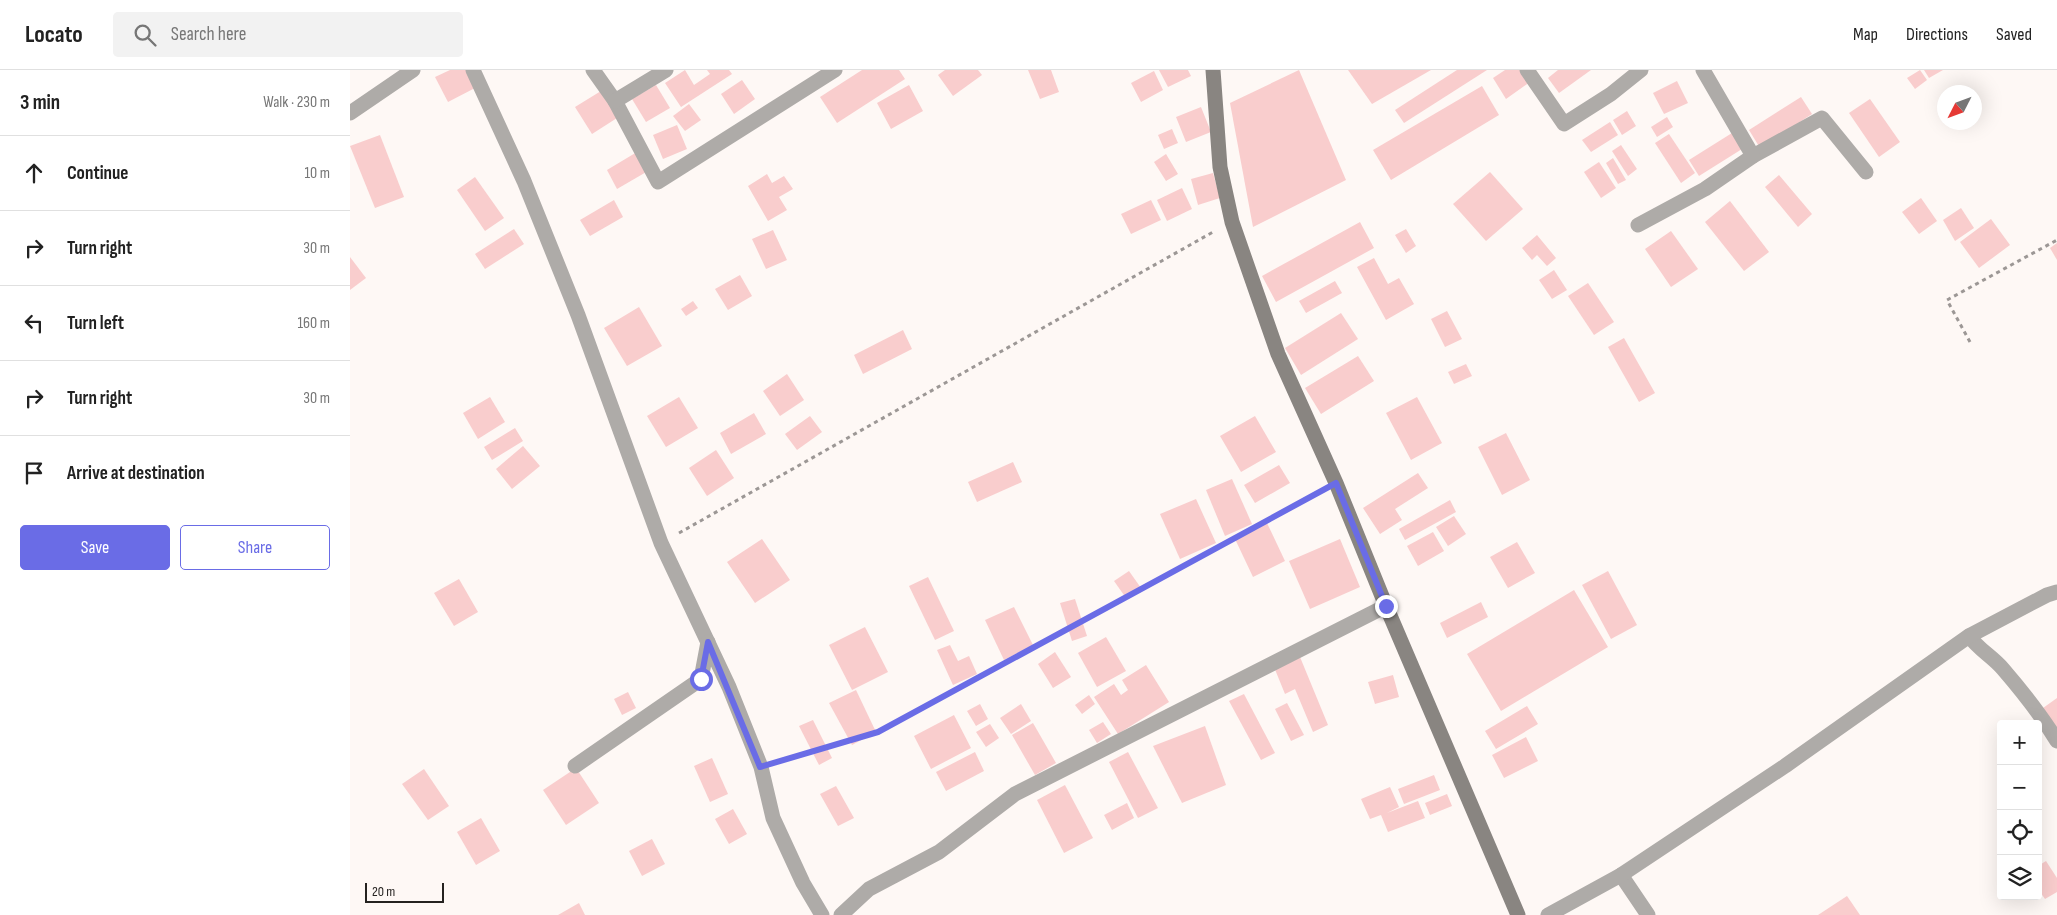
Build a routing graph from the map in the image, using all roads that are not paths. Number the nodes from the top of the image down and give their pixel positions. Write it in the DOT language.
graph roads {
  1 [pos="413,70"];
  2 [pos="473,70"];
  3 [pos="593,70"];
  4 [pos="666,70"];
  5 [pos="835,70"];
  6 [pos="1213,70"];
  7 [pos="1527,70"];
  8 [pos="1641,70"];
  9 [pos="1703,70"];
  10 [pos="614,101"];
  11 [pos="350,113"];
  12 [pos="1754,156"];
  13 [pos="1866,172"];
  14 [pos="1638,225"];
  15 [pos="2057,592"];
  16 [pos="1386,606"];
  17 [pos="1969,636"];
  18 [pos="708,642"];
  19 [pos="2057,741"];
  20 [pos="575,766"];
  21 [pos="1621,874"];
  22 [pos="822,915"];
  23 [pos="841,915"];
  24 [pos="1518,915"];
  25 [pos="1548,915"];
  26 [pos="1648,915"];
  1 -- 11 [label="street"];
  2 -- 18 [label="street"];
  3 -- 10 [label="street"];
  4 -- 10 [label="street"];
  5 -- 10 [label="street"];
  6 -- 16 [label="main road"];
  7 -- 8 [label="street"];
  9 -- 12 [label="street"];
  12 -- 13 [label="street"];
  12 -- 14 [label="street"];
  15 -- 17 [label="street"];
  16 -- 23 [label="street"];
  16 -- 24 [label="main road"];
  17 -- 19 [label="street"];
  17 -- 21 [label="street"];
  18 -- 20 [label="street"];
  18 -- 22 [label="street"];
  21 -- 25 [label="street"];
  21 -- 26 [label="street"];
}
